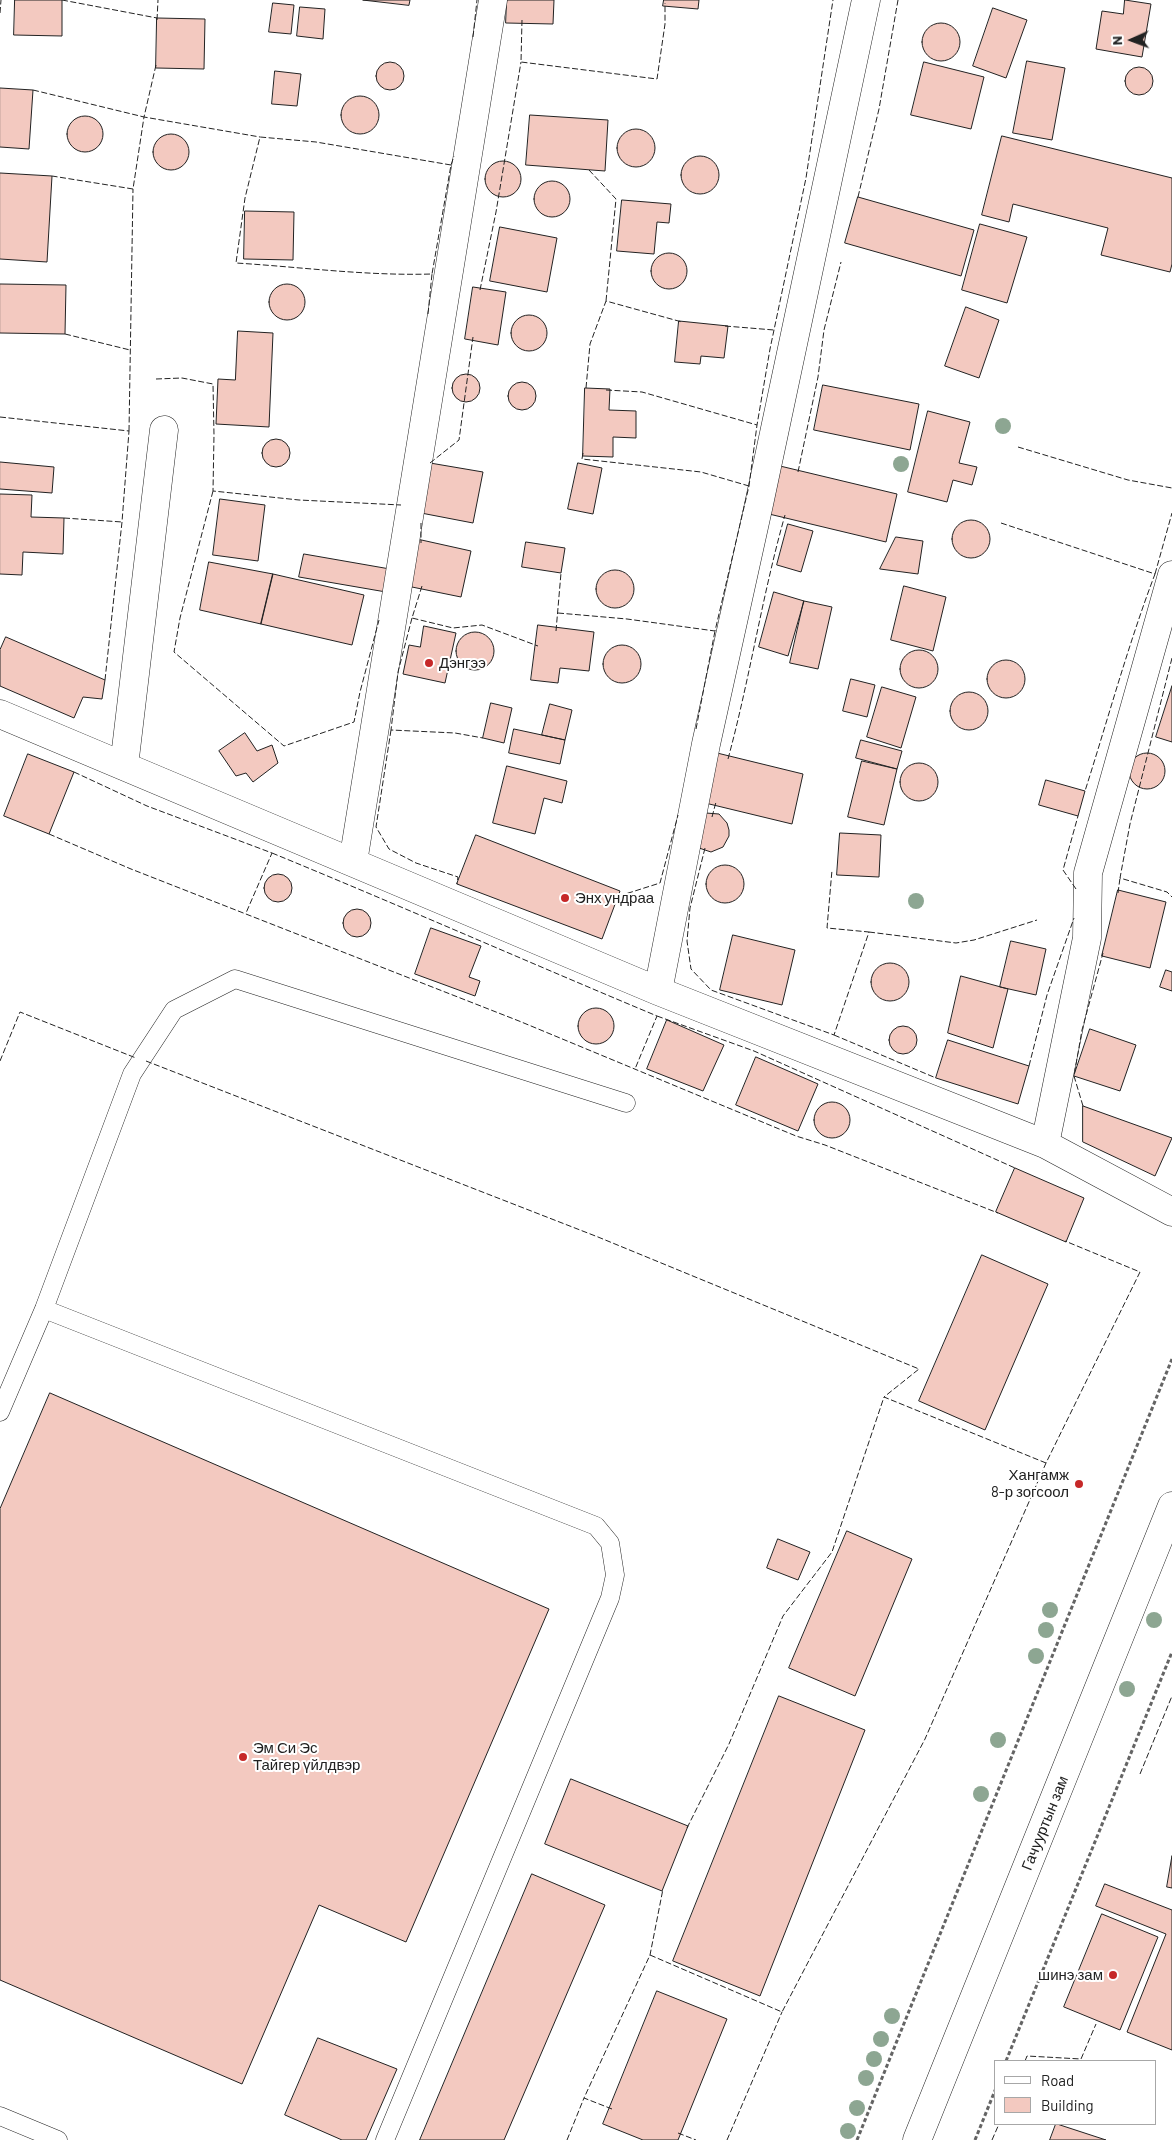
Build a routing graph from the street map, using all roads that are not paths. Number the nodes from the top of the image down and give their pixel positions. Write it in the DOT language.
graph roads {
  1 [pos="493,0"];
  2 [pos="866,0"];
  3 [pos="164,430"];
  4 [pos="1172,575"];
  5 [pos="0,714"];
  6 [pos="124,766"];
  7 [pos="353,862"];
  8 [pos="658,991"];
  9 [pos="626,1103"];
  10 [pos="1045,1144"];
  11 [pos="1172,1212"];
  12 [pos="44,1309"];
  13 [pos="0,1412"];
  14 [pos="1172,1506"];
  15 [pos="0,2116"];
  16 [pos="58,2140"];
  17 [pos="385,2140"];
  18 [pos="917,2140"];
  1 -- 7 [label="main road"];
  2 -- 8 [label="main road"];
  3 -- 6 [label="main road"];
  4 -- 10 [label="main road"];
  5 -- 6 [label="main road"];
  6 -- 7 [label="main road"];
  7 -- 8 [label="main road"];
  8 -- 10 [label="main road"];
  9 -- 12 [label="lane"];
  10 -- 11 [label="main road"];
  12 -- 13 [label="lane"];
  12 -- 17 [label="lane"];
  14 -- 18 [label="main road, Гачууртын зам"];
  15 -- 16 [label="lane"];
}
